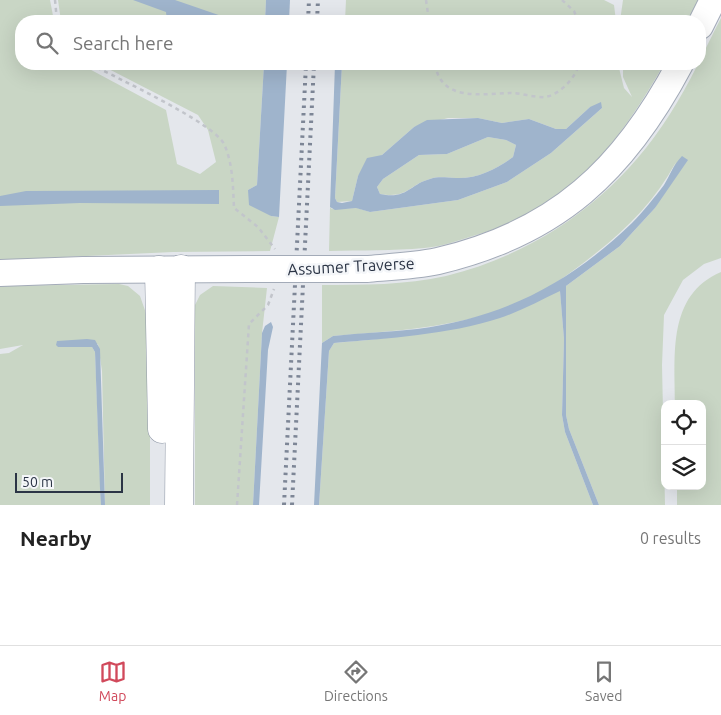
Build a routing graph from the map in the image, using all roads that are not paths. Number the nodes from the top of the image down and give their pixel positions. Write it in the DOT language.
graph roads {
  1 [pos="713,0"];
  2 [pos="706,15"];
  3 [pos="677,70"];
  4 [pos="170,269"];
  5 [pos="0,273"];
  6 [pos="163,505"];
  7 [pos="179,505"];
  1 -- 2 [label="main road"];
  3 -- 4 [label="main road, Assumer Traverse, bridge"];
  4 -- 5 [label="main road, Assumer Traverse"];
  4 -- 6 [label="highway"];
  4 -- 7 [label="highway"];
}
